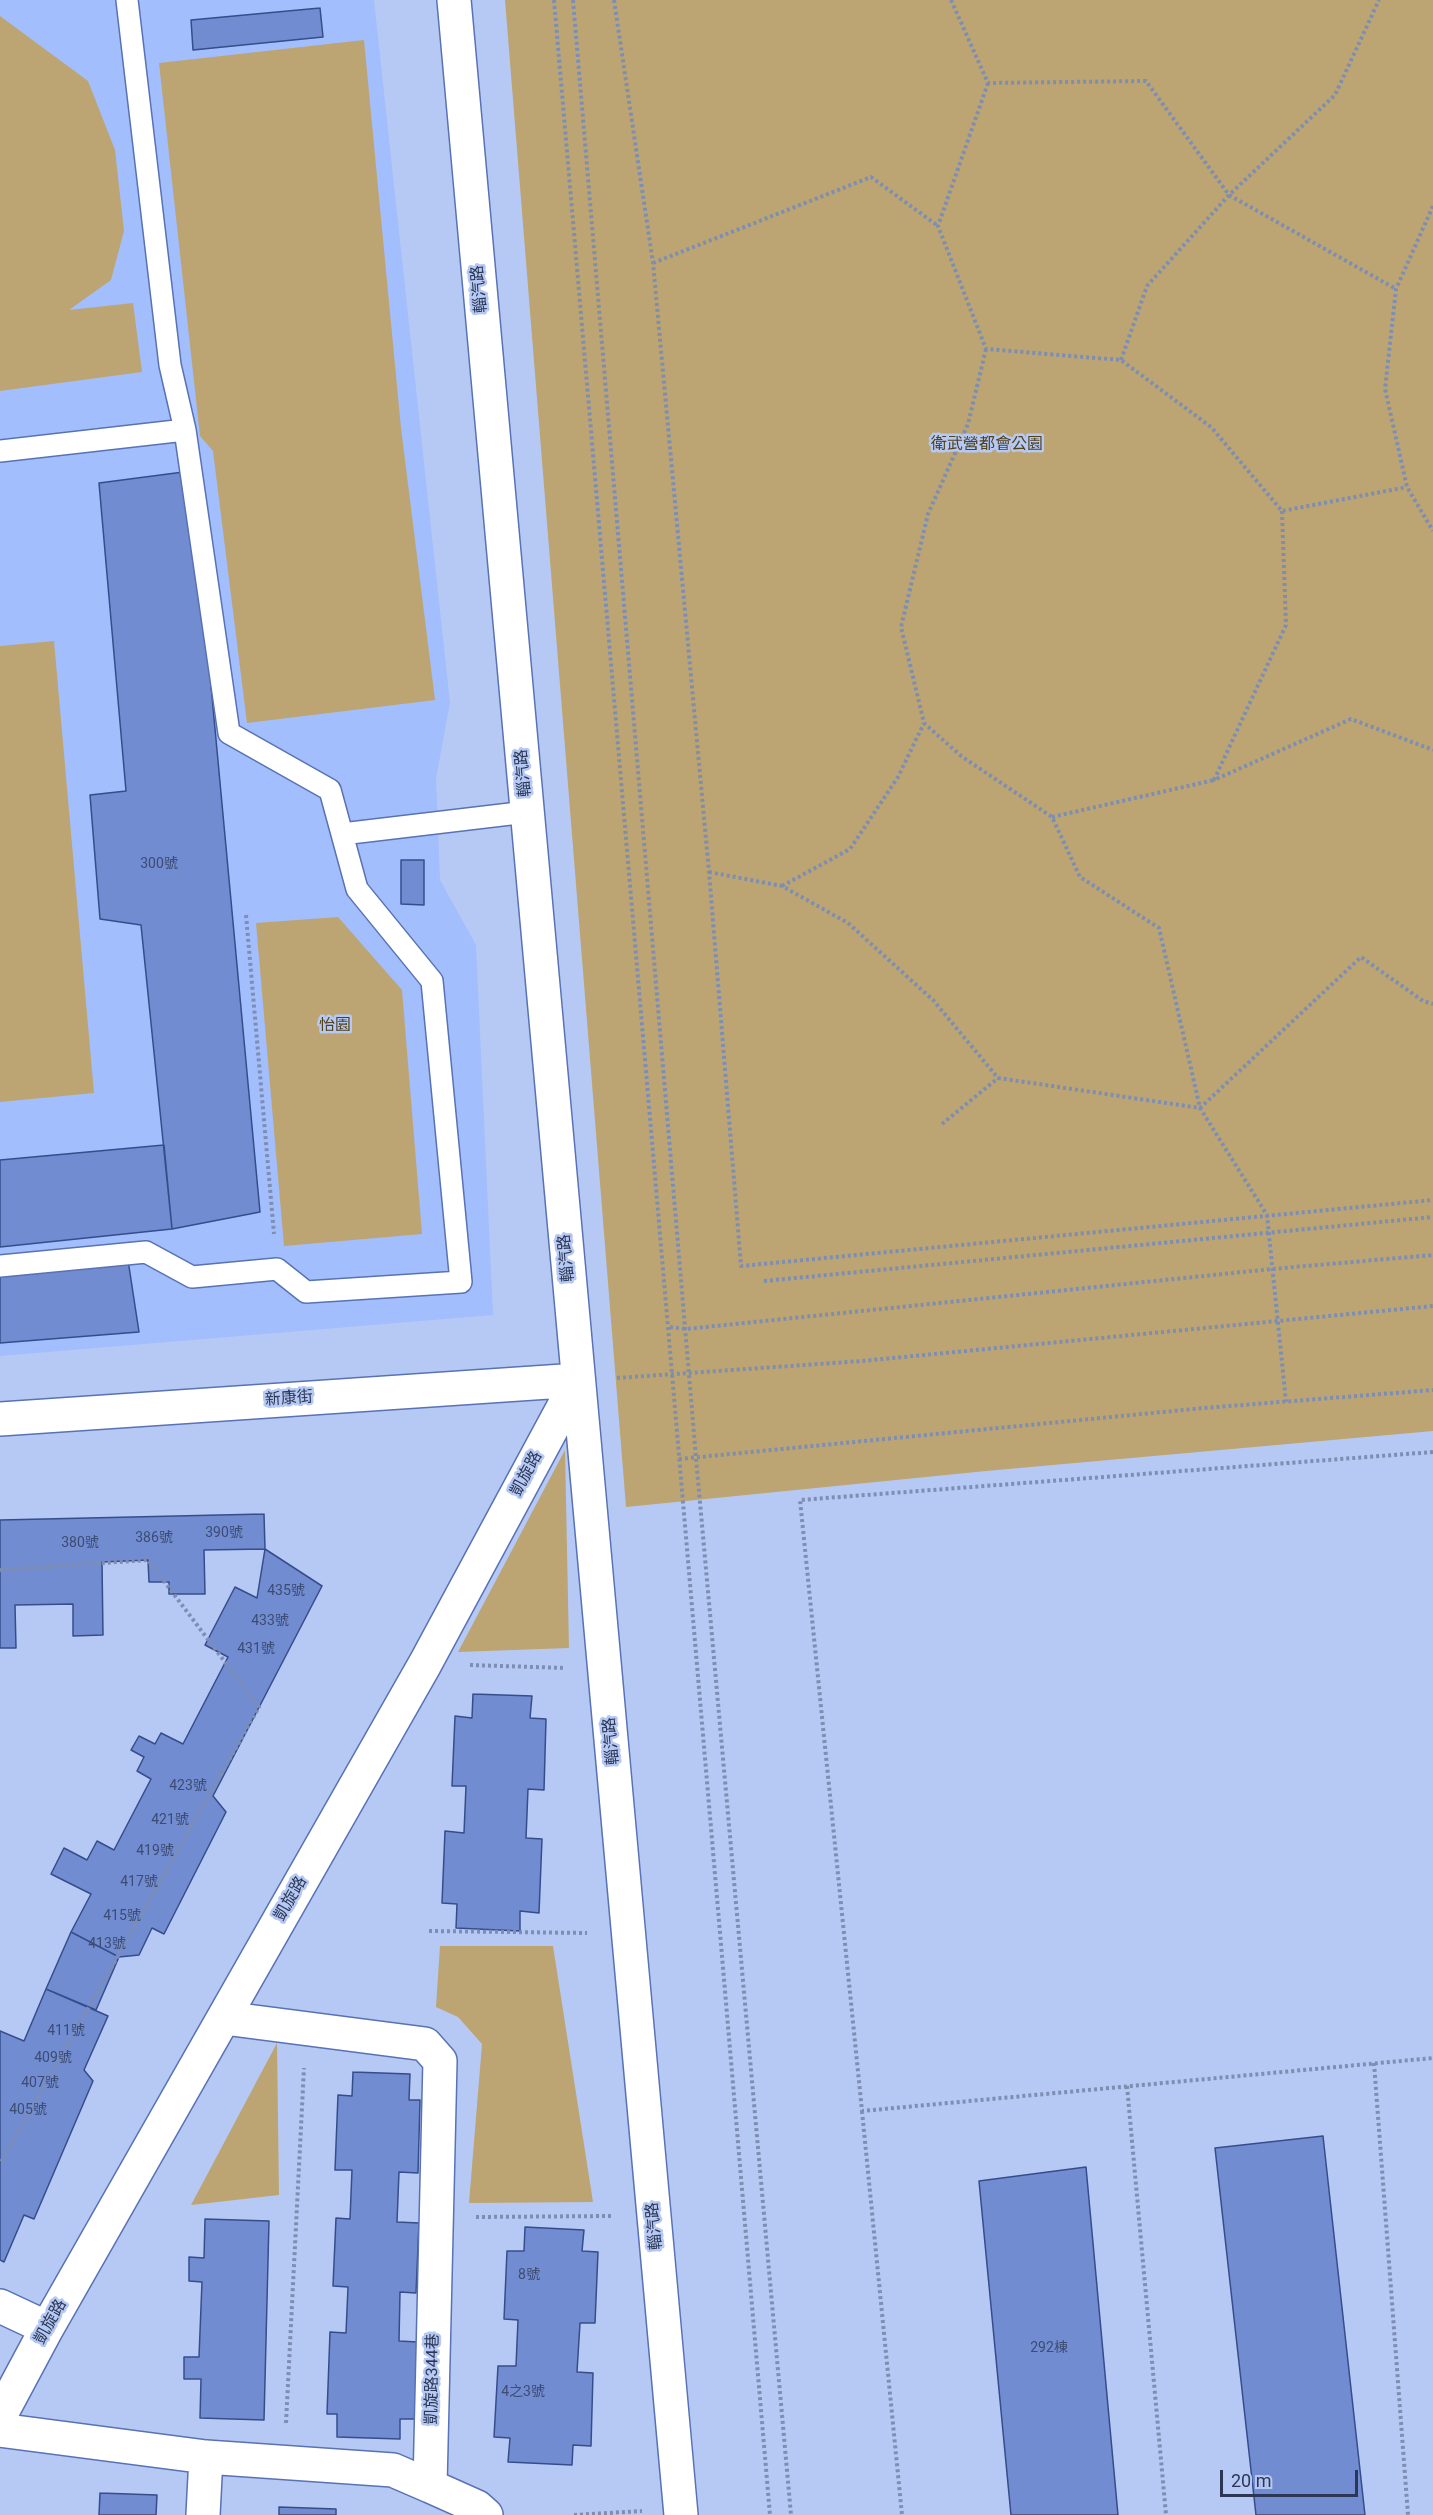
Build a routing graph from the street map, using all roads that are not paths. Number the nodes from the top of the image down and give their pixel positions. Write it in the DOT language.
graph roads {
  1 [pos="127,0"];
  2 [pos="454,0"];
  3 [pos="185,430"];
  4 [pos="0,451"];
  5 [pos="527,812"];
  6 [pos="342,834"];
  7 [pos="0,1266"];
  8 [pos="578,1380"];
  9 [pos="0,1419"];
  10 [pos="224,2018"];
  11 [pos="0,2306"];
  12 [pos="47,2328"];
  13 [pos="0,2416"];
  14 [pos="0,2430"];
  15 [pos="206,2457"];
  16 [pos="430,2487"];
  17 [pos="681,2512"];
  18 [pos="203,2515"];
  19 [pos="486,2515"];
  1 -- 3 [label="lane"];
  2 -- 5 [label="street, 輜汽路"];
  3 -- 4 [label="lane"];
  3 -- 6 [label="lane"];
  5 -- 6 [label="lane"];
  5 -- 8 [label="street, 輜汽路"];
  6 -- 7 [label="lane"];
  8 -- 9 [label="street, 新康街"];
  8 -- 10 [label="street, 凱旋路"];
  8 -- 17 [label="street, 輜汽路"];
  10 -- 12 [label="street, 凱旋路"];
  10 -- 16 [label="street, 凱旋路344巷"];
  11 -- 12 [label="street"];
  12 -- 13 [label="street, 凱旋路"];
  14 -- 15 [label="street"];
  15 -- 16 [label="street"];
  15 -- 18 [label="street"];
  16 -- 19 [label="street"];
}
